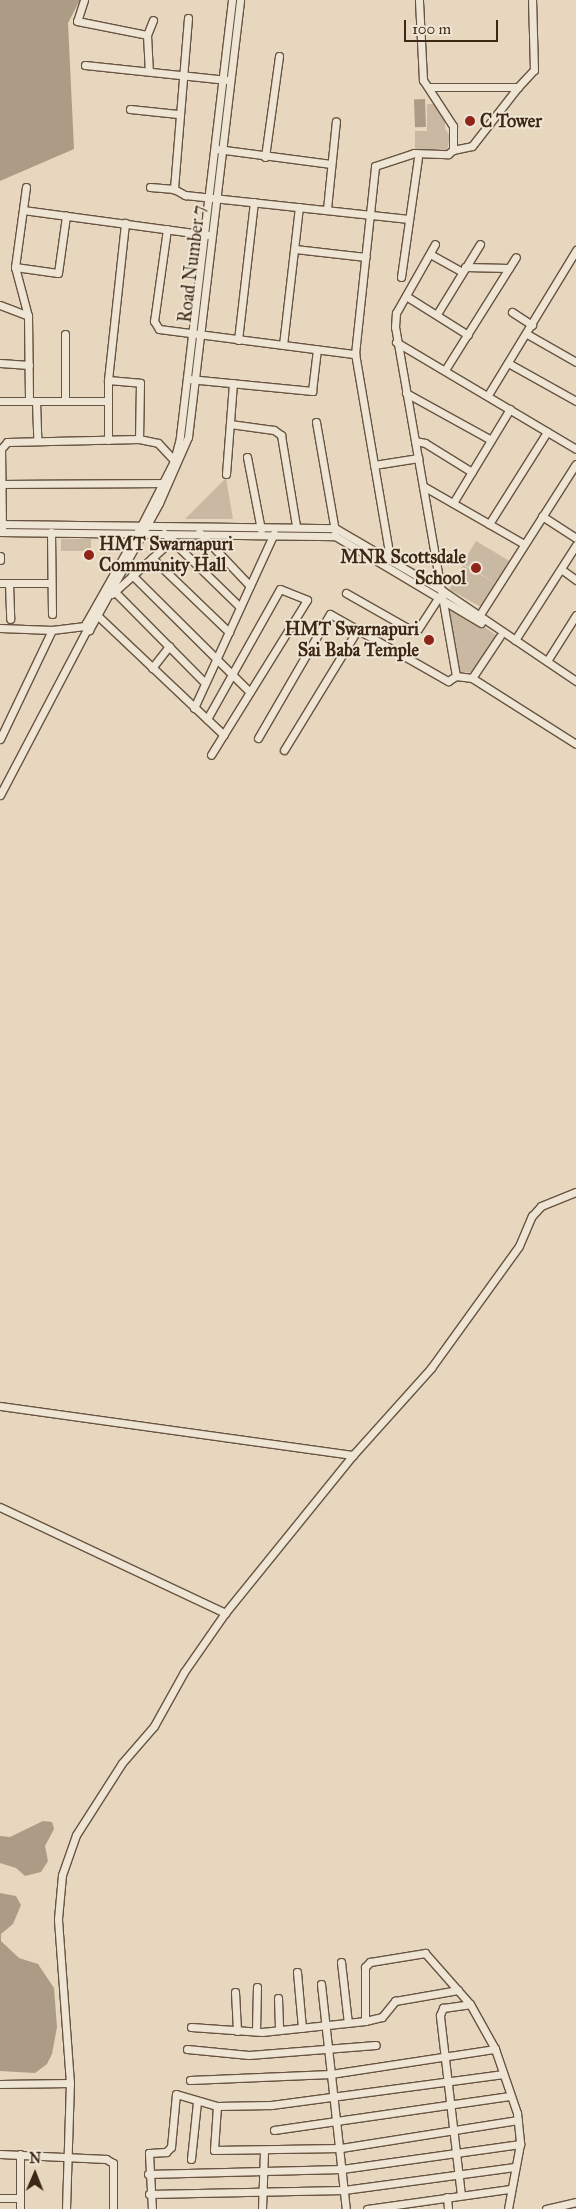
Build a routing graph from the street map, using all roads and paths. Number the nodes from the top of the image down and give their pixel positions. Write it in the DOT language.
graph roads {
  1 [pos="84,0"];
  2 [pos="232,0"];
  3 [pos="240,0"];
  4 [pos="419,0"];
  5 [pos="532,0"];
  6 [pos="188,18"];
  7 [pos="153,20"];
  8 [pos="147,35"];
  9 [pos="231,35"];
  10 [pos="279,56"];
  11 [pos="84,65"];
  12 [pos="149,71"];
  13 [pos="182,75"];
  14 [pos="226,80"];
  15 [pos="429,86"];
  16 [pos="518,86"];
  17 [pos="130,109"];
  18 [pos="178,114"];
  19 [pos="336,121"];
  20 [pos="218,149"];
  21 [pos="453,150"];
  22 [pos="265,157"];
  23 [pos="418,158"];
  24 [pos="331,164"];
  25 [pos="26,187"];
  26 [pos="150,187"];
  27 [pos="174,189"];
  28 [pos="213,197"];
  29 [pos="254,202"];
  30 [pos="299,207"];
  31 [pos="327,209"];
  32 [pos="23,210"];
  33 [pos="372,214"];
  34 [pos="66,216"];
  35 [pos="409,219"];
  36 [pos="125,223"];
  37 [pos="167,229"];
  38 [pos="208,235"];
  39 [pos="435,244"];
  40 [pos="480,244"];
  41 [pos="295,249"];
  42 [pos="576,250"];
  43 [pos="430,254"];
  44 [pos="366,257"];
  45 [pos="516,257"];
  46 [pos="15,267"];
  47 [pos="509,268"];
  48 [pos="464,270"];
  49 [pos="402,276"];
  50 [pos="406,296"];
  51 [pos="0,305"];
  52 [pos="512,312"];
  53 [pos="437,314"];
  54 [pos="28,316"];
  55 [pos="532,325"];
  56 [pos="65,334"];
  57 [pos="527,334"];
  58 [pos="195,335"];
  59 [pos="468,335"];
  60 [pos="238,340"];
  61 [pos="396,342"];
  62 [pos="282,345"];
  63 [pos="317,349"];
  64 [pos="355,354"];
  65 [pos="0,362"];
  66 [pos="508,362"];
  67 [pos="576,362"];
  68 [pos="29,365"];
  69 [pos="445,370"];
  70 [pos="190,379"];
  71 [pos="108,380"];
  72 [pos="234,382"];
  73 [pos="406,393"];
  74 [pos="488,395"];
  75 [pos="0,401"];
  76 [pos="33,401"];
  77 [pos="65,401"];
  78 [pos="576,401"];
  79 [pos="107,402"];
  80 [pos="510,409"];
  81 [pos="316,422"];
  82 [pos="230,424"];
  83 [pos="547,432"];
  84 [pos="37,439"];
  85 [pos="139,439"];
  86 [pos="108,440"];
  87 [pos="491,440"];
  88 [pos="415,441"];
  89 [pos="576,449"];
  90 [pos="247,457"];
  91 [pos="418,458"];
  92 [pos="176,462"];
  93 [pos="576,464"];
  94 [pos="374,465"];
  95 [pos="472,472"];
  96 [pos="226,474"];
  97 [pos="166,483"];
  98 [pos="2,484"];
  99 [pos="423,486"];
  100 [pos="453,503"];
  101 [pos="542,516"];
  102 [pos="145,524"];
  103 [pos="489,524"];
  104 [pos="296,526"];
  105 [pos="1,528"];
  106 [pos="335,528"];
  107 [pos="261,530"];
  108 [pos="52,532"];
  109 [pos="140,532"];
  110 [pos="199,532"];
  111 [pos="164,533"];
  112 [pos="274,534"];
  113 [pos="335,536"];
  114 [pos="576,538"];
  115 [pos="172,540"];
  116 [pos="524,544"];
  117 [pos="576,545"];
  118 [pos="0,556"];
  119 [pos="152,558"];
  120 [pos="390,558"];
  121 [pos="0,560"];
  122 [pos="561,569"];
  123 [pos="132,575"];
  124 [pos="576,580"];
  125 [pos="0,583"];
  126 [pos="9,583"];
  127 [pos="51,583"];
  128 [pos="250,586"];
  129 [pos="346,593"];
  130 [pos="112,594"];
  131 [pos="442,596"];
  132 [pos="240,607"];
  133 [pos="52,614"];
  134 [pos="98,616"];
  135 [pos="479,616"];
  136 [pos="10,619"];
  137 [pos="575,620"];
  138 [pos="86,627"];
  139 [pos="2,628"];
  140 [pos="358,629"];
  141 [pos="52,630"];
  142 [pos="229,632"];
  143 [pos="500,636"];
  144 [pos="0,637"];
  145 [pos="515,640"];
  146 [pos="169,646"];
  147 [pos="217,658"];
  148 [pos="547,661"];
  149 [pos="152,668"];
  150 [pos="233,674"];
  151 [pos="456,676"];
  152 [pos="472,678"];
  153 [pos="576,683"];
  154 [pos="206,684"];
  155 [pos="250,692"];
  156 [pos="194,708"];
  157 [pos="207,719"];
  158 [pos="224,735"];
  159 [pos="0,738"];
  160 [pos="258,738"];
  161 [pos="576,744"];
  162 [pos="284,750"];
  163 [pos="211,755"];
  164 [pos="0,795"];
  165 [pos="576,1192"];
  166 [pos="0,1406"];
  167 [pos="353,1455"];
  168 [pos="0,1507"];
  169 [pos="225,1613"];
  170 [pos="342,1962"];
  171 [pos="297,1972"];
  172 [pos="321,1984"];
  173 [pos="257,1987"];
  174 [pos="458,1990"];
  175 [pos="235,1992"];
  176 [pos="278,1998"];
  177 [pos="470,2004"];
  178 [pos="365,2021"];
  179 [pos="348,2022"];
  180 [pos="323,2026"];
  181 [pos="191,2027"];
  182 [pos="302,2028"];
  183 [pos="279,2030"];
  184 [pos="237,2031"];
  185 [pos="256,2032"];
  186 [pos="376,2045"];
  187 [pos="187,2049"];
  188 [pos="495,2049"];
  189 [pos="328,2051"];
  190 [pos="446,2057"];
  191 [pos="331,2074"];
  192 [pos="502,2074"];
  193 [pos="190,2080"];
  194 [pos="449,2082"];
  195 [pos="70,2083"];
  196 [pos="0,2084"];
  197 [pos="510,2096"];
  198 [pos="334,2098"];
  199 [pos="197,2102"];
  200 [pos="217,2106"];
  201 [pos="451,2106"];
  202 [pos="518,2120"];
  203 [pos="337,2123"];
  204 [pos="454,2129"];
  205 [pos="274,2130"];
  206 [pos="520,2144"];
  207 [pos="341,2148"];
  208 [pos="264,2152"];
  209 [pos="456,2153"];
  210 [pos="0,2154"];
  211 [pos="20,2154"];
  212 [pos="70,2156"];
  213 [pos="191,2159"];
  214 [pos="514,2168"];
  215 [pos="342,2169"];
  216 [pos="264,2171"];
  217 [pos="148,2174"];
  218 [pos="458,2174"];
  219 [pos="509,2189"];
  220 [pos="344,2190"];
  221 [pos="149,2194"];
  222 [pos="263,2194"];
  223 [pos="461,2195"];
  224 [pos="0,2198"];
  225 [pos="20,2198"];
  226 [pos="447,2198"];
  227 [pos="576,2202"];
  228 [pos="20,2209"];
  229 [pos="66,2209"];
  230 [pos="113,2209"];
  231 [pos="152,2209"];
  232 [pos="262,2209"];
  233 [pos="346,2209"];
  234 [pos="367,2209"];
  235 [pos="448,2209"];
  236 [pos="508,2209"];
  237 [pos="546,2209"];
  1 -- 8 [label="street"];
  2 -- 9 [label="street, Road Number 7"];
  3 -- 9 [label="street, Road Number 7"];
  4 -- 15 [label="street"];
  5 -- 16 [label="street"];
  6 -- 13 [label="street"];
  7 -- 8 [label="street"];
  8 -- 12 [label="street"];
  9 -- 14 [label="street, Road Number 7"];
  10 -- 22 [label="street"];
  11 -- 12 [label="street"];
  12 -- 13 [label="street"];
  13 -- 14 [label="street"];
  13 -- 18 [label="street"];
  14 -- 20 [label="street, Road Number 7"];
  15 -- 16 [label="street"];
  15 -- 21 [label="street"];
  16 -- 21 [label="street"];
  17 -- 18 [label="street"];
  18 -- 27 [label="street"];
  19 -- 24 [label="street"];
  20 -- 22 [label="street"];
  20 -- 28 [label="street, Road Number 7"];
  21 -- 33 [label="street"];
  22 -- 24 [label="street"];
  23 -- 35 [label="street"];
  24 -- 31 [label="street"];
  25 -- 32 [label="street"];
  26 -- 27 [label="street"];
  27 -- 28 [label="street"];
  28 -- 29 [label="street"];
  28 -- 38 [label="street, Road Number 7"];
  29 -- 30 [label="street"];
  29 -- 60 [label="street"];
  30 -- 31 [label="street"];
  30 -- 41 [label="street"];
  31 -- 33 [label="street"];
  32 -- 34 [label="street"];
  32 -- 46 [label="street"];
  33 -- 35 [label="street"];
  33 -- 44 [label="street"];
  34 -- 36 [label="street"];
  34 -- 46 [label="street"];
  35 -- 49 [label="street"];
  36 -- 37 [label="street"];
  36 -- 71 [label="street"];
  37 -- 38 [label="street"];
  37 -- 58 [label="street"];
  38 -- 58 [label="street, Road Number 7"];
  39 -- 43 [label="street"];
  40 -- 48 [label="street"];
  41 -- 44 [label="street"];
  41 -- 62 [label="street"];
  42 -- 55 [label="street"];
  43 -- 48 [label="street"];
  43 -- 50 [label="street"];
  44 -- 64 [label="street"];
  45 -- 47 [label="street"];
  46 -- 54 [label="street"];
  47 -- 48 [label="street"];
  47 -- 59 [label="street"];
  48 -- 53 [label="street"];
  50 -- 53 [label="street"];
  50 -- 61 [label="street"];
  51 -- 54 [label="street"];
  52 -- 55 [label="street"];
  53 -- 59 [label="street"];
  54 -- 68 [label="street"];
  55 -- 57 [label="street"];
  56 -- 77 [label="street"];
  57 -- 66 [label="street"];
  57 -- 67 [label="street"];
  58 -- 60 [label="street"];
  58 -- 70 [label="street, Road Number 7"];
  59 -- 69 [label="street"];
  60 -- 62 [label="street"];
  61 -- 69 [label="street"];
  61 -- 73 [label="street"];
  62 -- 63 [label="street"];
  63 -- 64 [label="street"];
  63 -- 72 [label="street"];
  64 -- 94 [label="street"];
  65 -- 68 [label="street"];
  66 -- 74 [label="street"];
  66 -- 78 [label="street"];
  68 -- 76 [label="street"];
  69 -- 74 [label="street"];
  70 -- 72 [label="street"];
  70 -- 92 [label="street, Road Number 7"];
  71 -- 79 [label="street"];
  71 -- 85 [label="street"];
  72 -- 82 [label="street"];
  73 -- 87 [label="street"];
  73 -- 88 [label="street"];
  74 -- 80 [label="street"];
  75 -- 76 [label="street"];
  76 -- 77 [label="street"];
  76 -- 84 [label="street"];
  77 -- 79 [label="street"];
  79 -- 86 [label="street"];
  80 -- 83 [label="street"];
  80 -- 87 [label="street"];
  81 -- 106 [label="street"];
  82 -- 96 [label="street"];
  82 -- 104 [label="street"];
  83 -- 89 [label="street"];
  83 -- 103 [label="street"];
  84 -- 86 [label="street"];
  84 -- 98 [label="street"];
  85 -- 86 [label="street"];
  85 -- 92 [label="street"];
  87 -- 95 [label="street"];
  88 -- 91 [label="street"];
  88 -- 95 [label="street"];
  90 -- 107 [label="street"];
  91 -- 94 [label="street"];
  91 -- 99 [label="street"];
  92 -- 97 [label="street, Road Number 7"];
  93 -- 101 [label="street"];
  94 -- 120 [label="street"];
  95 -- 100 [label="street"];
  97 -- 98 [label="street"];
  97 -- 102 [label="street, Road Number 7"];
  98 -- 105 [label="street"];
  99 -- 100 [label="street"];
  99 -- 131 [label="street"];
  100 -- 103 [label="street"];
  101 -- 114 [label="street"];
  101 -- 116 [label="street"];
  102 -- 105 [label="street"];
  102 -- 107 [label="street"];
  102 -- 109 [label="street, Road Number 7"];
  103 -- 116 [label="street"];
  104 -- 106 [label="street"];
  104 -- 107 [label="street"];
  105 -- 108 [label="street"];
  106 -- 113 [label="street"];
  106 -- 120 [label="street"];
  107 -- 110 [label="street"];
  107 -- 112 [label="street"];
  108 -- 109 [label="street"];
  108 -- 127 [label="street"];
  109 -- 111 [label="street"];
  109 -- 130 [label="street"];
  109 -- 138 [label="street"];
  110 -- 111 [label="street"];
  110 -- 128 [label="street"];
  111 -- 115 [label="street"];
  112 -- 113 [label="street"];
  112 -- 128 [label="street"];
  113 -- 131 [label="street"];
  115 -- 119 [label="street"];
  115 -- 132 [label="street"];
  116 -- 135 [label="street"];
  117 -- 122 [label="street"];
  118 -- 121 [label="street"];
  119 -- 123 [label="street"];
  119 -- 142 [label="street"];
  120 -- 131 [label="street"];
  122 -- 124 [label="street"];
  122 -- 145 [label="street"];
  123 -- 130 [label="street"];
  123 -- 147 [label="street"];
  125 -- 126 [label="street"];
  126 -- 127 [label="street"];
  126 -- 136 [label="street"];
  127 -- 133 [label="street"];
  128 -- 132 [label="street"];
  129 -- 131 [label="street"];
  130 -- 134 [label="street"];
  130 -- 146 [label="street"];
  131 -- 135 [label="street"];
  131 -- 143 [label="street"];
  131 -- 151 [label="street"];
  132 -- 142 [label="street"];
  134 -- 138 [label="street"];
  134 -- 149 [label="street"];
  135 -- 145 [label="street"];
  137 -- 148 [label="street"];
  138 -- 141 [label="street"];
  138 -- 164 [label="street"];
  139 -- 141 [label="street"];
  139 -- 144 [label="street"];
  140 -- 151 [label="street"];
  140 -- 160 [label="street"];
  140 -- 162 [label="street"];
  141 -- 159 [label="street"];
  142 -- 147 [label="street"];
  143 -- 152 [label="street"];
  143 -- 153 [label="street"];
  145 -- 148 [label="street"];
  146 -- 149 [label="street"];
  146 -- 154 [label="street"];
  147 -- 150 [label="street"];
  147 -- 154 [label="street"];
  148 -- 153 [label="street"];
  149 -- 156 [label="street"];
  150 -- 155 [label="street"];
  150 -- 155 [label="street"];
  150 -- 157 [label="street"];
  151 -- 152 [label="street"];
  152 -- 161 [label="street"];
  154 -- 156 [label="street"];
  155 -- 158 [label="street"];
  156 -- 157 [label="street"];
  157 -- 158 [label="street"];
  158 -- 163 [label="street"];
  165 -- 167 [label="street"];
  166 -- 167 [label="street"];
  167 -- 169 [label="street"];
  168 -- 169 [label="street"];
  169 -- 195 [label="street"];
  170 -- 179 [label="street"];
  171 -- 182 [label="street"];
  172 -- 180 [label="street"];
  173 -- 185 [label="street"];
  174 -- 177 [label="street"];
  174 -- 178 [label="street"];
  174 -- 178 [label="street"];
  175 -- 184 [label="street"];
  176 -- 183 [label="street"];
  177 -- 188 [label="street"];
  177 -- 190 [label="street"];
  178 -- 179 [label="street"];
  179 -- 180 [label="street"];
  180 -- 182 [label="street"];
  180 -- 189 [label="street"];
  181 -- 184 [label="street"];
  182 -- 183 [label="street"];
  183 -- 185 [label="street"];
  184 -- 185 [label="street"];
  186 -- 189 [label="street"];
  187 -- 189 [label="street"];
  188 -- 190 [label="street"];
  188 -- 192 [label="street"];
  189 -- 191 [label="street"];
  190 -- 191 [label="street"];
  190 -- 194 [label="street"];
  191 -- 193 [label="street"];
  191 -- 198 [label="street"];
  192 -- 194 [label="street"];
  192 -- 197 [label="street"];
  194 -- 198 [label="street"];
  194 -- 201 [label="street"];
  195 -- 196 [label="street"];
  195 -- 212 [label="street"];
  197 -- 201 [label="street"];
  197 -- 202 [label="street"];
  198 -- 200 [label="street"];
  198 -- 203 [label="street"];
  199 -- 200 [label="street"];
  199 -- 213 [label="street"];
  199 -- 217 [label="street"];
  200 -- 208 [label="street"];
  201 -- 203 [label="street"];
  201 -- 204 [label="street"];
  202 -- 204 [label="street"];
  202 -- 206 [label="street"];
  203 -- 205 [label="street"];
  203 -- 207 [label="street"];
  204 -- 207 [label="street"];
  204 -- 209 [label="street"];
  206 -- 209 [label="street"];
  206 -- 214 [label="street"];
  207 -- 208 [label="street"];
  207 -- 215 [label="street"];
  208 -- 216 [label="street"];
  209 -- 215 [label="street"];
  209 -- 218 [label="street"];
  210 -- 211 [label="street"];
  211 -- 212 [label="street"];
  211 -- 225 [label="street"];
  212 -- 229 [label="street"];
  212 -- 230 [label="street"];
  214 -- 218 [label="street"];
  214 -- 219 [label="street"];
  215 -- 216 [label="street"];
  215 -- 220 [label="street"];
  216 -- 217 [label="street"];
  216 -- 222 [label="street"];
  217 -- 221 [label="street"];
  218 -- 220 [label="street"];
  218 -- 223 [label="street"];
  219 -- 223 [label="street"];
  219 -- 236 [label="street"];
  220 -- 222 [label="street"];
  220 -- 233 [label="street"];
  221 -- 222 [label="street"];
  221 -- 231 [label="street"];
  222 -- 232 [label="street"];
  223 -- 226 [label="street"];
  224 -- 225 [label="street"];
  225 -- 228 [label="street"];
  226 -- 234 [label="street"];
  226 -- 235 [label="street"];
  227 -- 237 [label="street"];
}
